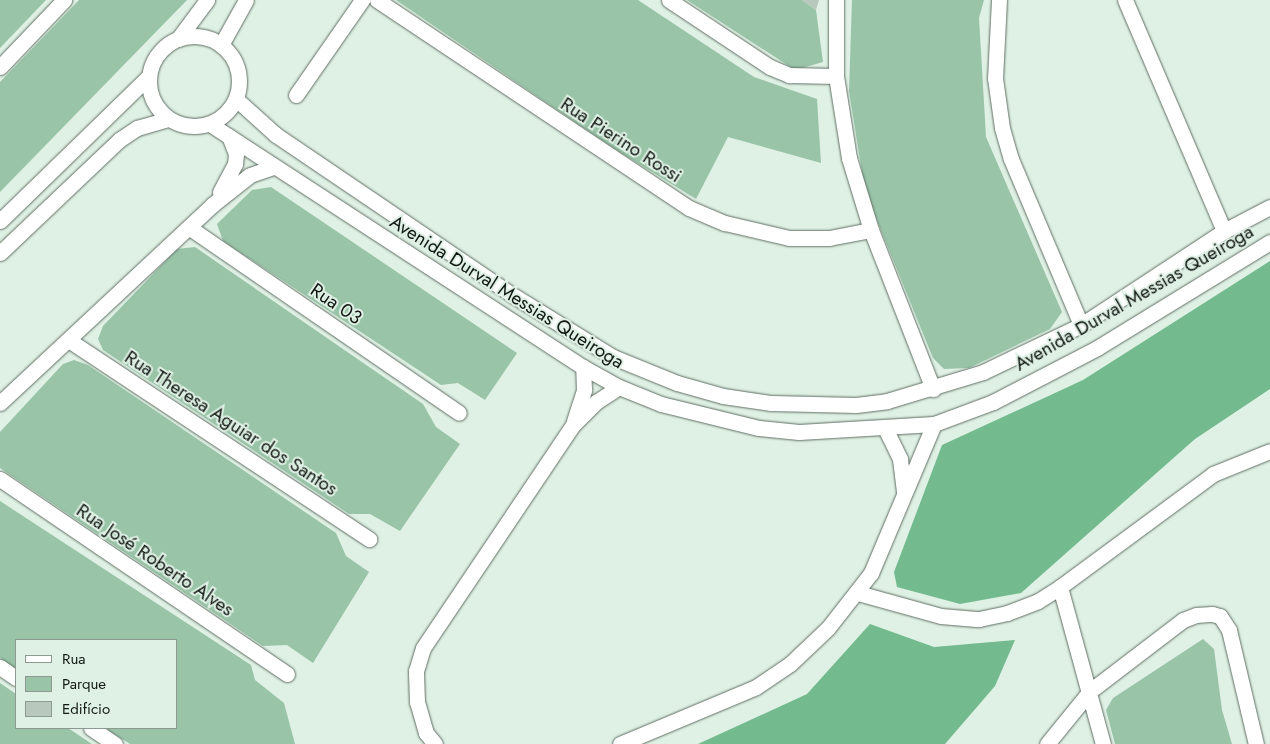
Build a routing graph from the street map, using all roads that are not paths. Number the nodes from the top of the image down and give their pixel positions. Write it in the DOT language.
graph roads {
  1 [pos="64,0"];
  2 [pos="207,0"];
  3 [pos="246,0"];
  4 [pos="362,0"];
  5 [pos="377,0"];
  6 [pos="669,0"];
  7 [pos="836,0"];
  8 [pos="999,0"];
  9 [pos="1125,0"];
  10 [pos="178,38"];
  11 [pos="220,45"];
  12 [pos="0,67"];
  13 [pos="836,76"];
  14 [pos="148,77"];
  15 [pos="296,95"];
  16 [pos="236,99"];
  17 [pos="169,120"];
  18 [pos="210,124"];
  19 [pos="228,135"];
  20 [pos="273,167"];
  21 [pos="212,206"];
  22 [pos="1270,207"];
  23 [pos="0,221"];
  24 [pos="190,228"];
  25 [pos="871,230"];
  26 [pos="1224,231"];
  27 [pos="1270,242"];
  28 [pos="0,253"];
  29 [pos="1081,325"];
  30 [pos="70,341"];
  31 [pos="582,367"];
  32 [pos="619,387"];
  33 [pos="933,389"];
  34 [pos="0,403"];
  35 [pos="459,413"];
  36 [pos="934,424"];
  37 [pos="573,425"];
  38 [pos="885,428"];
  39 [pos="1270,451"];
  40 [pos="0,479"];
  41 [pos="904,494"];
  42 [pos="369,539"];
  43 [pos="1060,587"];
  44 [pos="858,593"];
  45 [pos="0,667"];
  46 [pos="288,674"];
  47 [pos="15,677"];
  48 [pos="1090,691"];
  49 [pos="92,729"];
  50 [pos="115,744"];
  51 [pos="435,744"];
  52 [pos="620,744"];
  53 [pos="1047,744"];
  54 [pos="1103,744"];
  55 [pos="1256,744"];
  1 -- 12 [label="street"];
  2 -- 10 [label="street"];
  3 -- 11 [label="street"];
  4 -- 15 [label="street"];
  5 -- 25 [label="street, Rua Pierino Rossi"];
  6 -- 13 [label="street"];
  7 -- 13 [label="street"];
  8 -- 29 [label="street"];
  9 -- 26 [label="street"];
  10 -- 11 [label="street"];
  10 -- 14 [label="street"];
  11 -- 16 [label="street"];
  13 -- 25 [label="street"];
  14 -- 17 [label="street"];
  14 -- 23 [label="street"];
  16 -- 18 [label="street"];
  16 -- 33 [label="street, Avenida Durval Messias Queiroga"];
  17 -- 18 [label="street"];
  17 -- 28 [label="street"];
  18 -- 19 [label="street, Avenida Durval Messias Queiroga"];
  19 -- 20 [label="street, Avenida Durval Messias Queiroga"];
  19 -- 21 [label="street"];
  20 -- 21 [label="street"];
  20 -- 31 [label="street, Avenida Durval Messias Queiroga"];
  21 -- 24 [label="street"];
  22 -- 26 [label="street, Avenida Durval Messias Queiroga"];
  24 -- 30 [label="street"];
  24 -- 35 [label="street, Rua 03"];
  25 -- 33 [label="street"];
  26 -- 29 [label="street, Avenida Durval Messias Queiroga"];
  27 -- 36 [label="street, Avenida Durval Messias Queiroga"];
  29 -- 33 [label="street, Avenida Durval Messias Queiroga"];
  30 -- 34 [label="street"];
  30 -- 42 [label="street, Rua Theresa Aguiar dos Santos"];
  31 -- 32 [label="street, Avenida Durval Messias Queiroga"];
  31 -- 37 [label="street"];
  32 -- 37 [label="street"];
  32 -- 38 [label="street, Avenida Durval Messias Queiroga"];
  36 -- 38 [label="street, Avenida Durval Messias Queiroga"];
  36 -- 41 [label="street"];
  37 -- 51 [label="street"];
  38 -- 41 [label="street"];
  39 -- 43 [label="street"];
  40 -- 46 [label="street, Rua José Roberto Alves"];
  41 -- 44 [label="street"];
  43 -- 44 [label="street"];
  43 -- 48 [label="street"];
  44 -- 52 [label="street"];
  45 -- 47 [label="street"];
  48 -- 53 [label="street"];
  48 -- 54 [label="street"];
  48 -- 55 [label="street"];
  49 -- 50 [label="street"];
}
